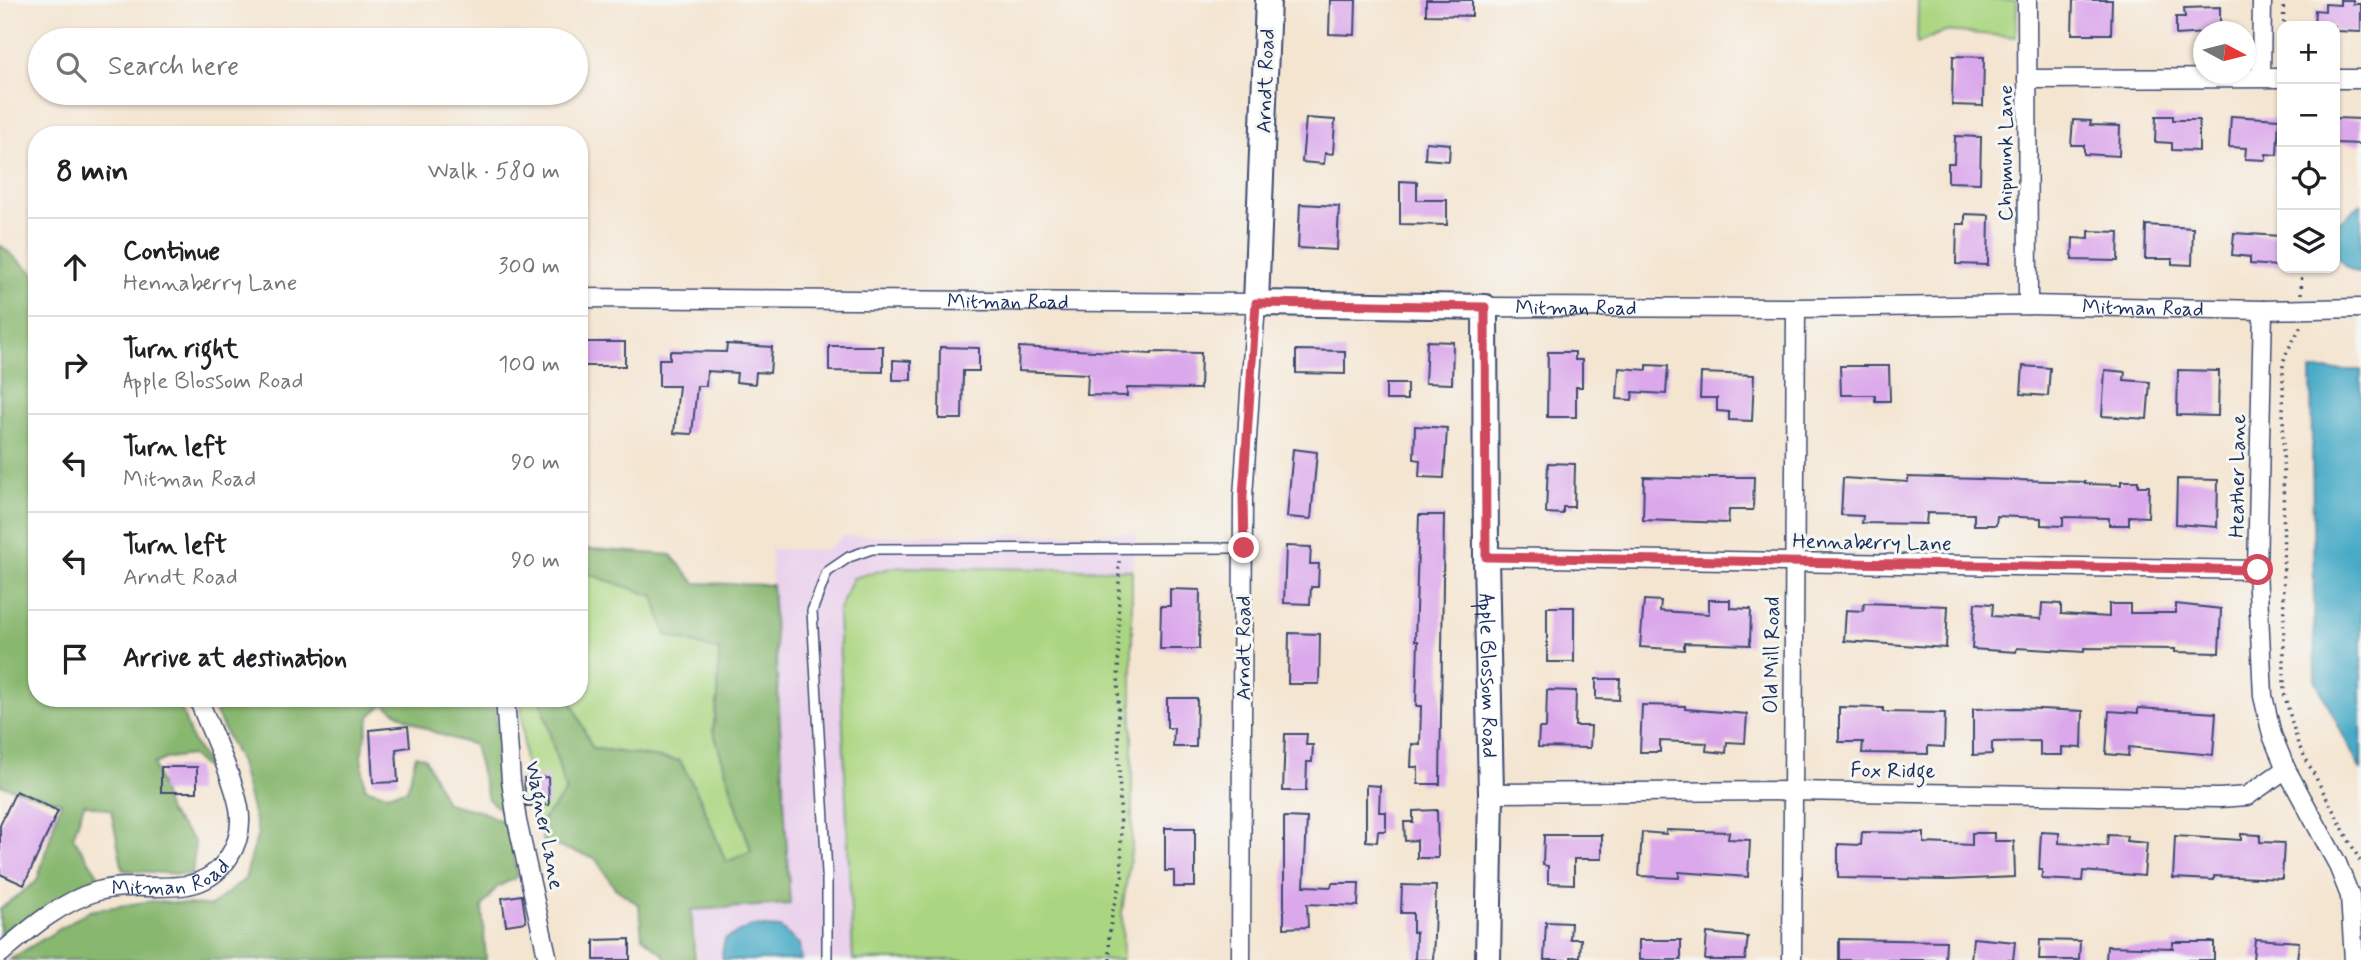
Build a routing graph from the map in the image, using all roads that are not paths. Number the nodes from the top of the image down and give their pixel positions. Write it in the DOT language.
graph roads {
  1 [pos="1268,0"];
  2 [pos="2027,0"];
  3 [pos="2262,0"];
  4 [pos="2261,77"];
  5 [pos="2277,78"];
  6 [pos="2027,79"];
  7 [pos="2340,79"];
  8 [pos="2361,79"];
  9 [pos="588,298"];
  10 [pos="1256,303"];
  11 [pos="2028,305"];
  12 [pos="1485,307"];
  13 [pos="1796,308"];
  14 [pos="2361,308"];
  15 [pos="2263,310"];
  16 [pos="1244,548"];
  17 [pos="1486,557"];
  18 [pos="1796,564"];
  19 [pos="2258,570"];
  20 [pos="201,707"];
  21 [pos="506,707"];
  22 [pos="2286,769"];
  23 [pos="1791,791"];
  24 [pos="1491,793"];
  25 [pos="0,954"];
  26 [pos="548,960"];
  27 [pos="827,960"];
  28 [pos="1241,960"];
  29 [pos="1488,960"];
  30 [pos="1792,960"];
  31 [pos="2354,960"];
  1 -- 10 [label="street, Arndt Road"];
  2 -- 6 [label="street, Chipmunk Lane"];
  3 -- 4 [label="street"];
  4 -- 5 [label="street"];
  4 -- 6 [label="street"];
  6 -- 11 [label="street, Chipmunk Lane"];
  7 -- 8 [label="street"];
  9 -- 10 [label="street, Mitman Road"];
  10 -- 12 [label="street, Mitman Road"];
  10 -- 16 [label="street, Arndt Road"];
  11 -- 13 [label="street, Mitman Road"];
  11 -- 15 [label="street, Mitman Road"];
  12 -- 13 [label="street, Mitman Road"];
  12 -- 17 [label="street, Apple Blossom Road"];
  13 -- 18 [label="street, Old Mill Road"];
  14 -- 15 [label="street, Mitman Road"];
  15 -- 19 [label="street, Heather Lane"];
  16 -- 27 [label="lane"];
  16 -- 28 [label="street, Arndt Road"];
  17 -- 18 [label="street, Hennaberry Lane"];
  17 -- 24 [label="street, Apple Blossom Road"];
  18 -- 19 [label="street, Hennaberry Lane"];
  18 -- 23 [label="street, Old Mill Road"];
  19 -- 22 [label="street, Heather Lane"];
  20 -- 25 [label="street, Mitman Road"];
  21 -- 26 [label="street, Wagner Lane"];
  22 -- 23 [label="street, Fox Ridge"];
  22 -- 31 [label="street, Heather Lane"];
  23 -- 24 [label="street, Fox Ridge"];
  23 -- 30 [label="street, Old Mill Road"];
  24 -- 29 [label="street, Apple Blossom Road"];
}
